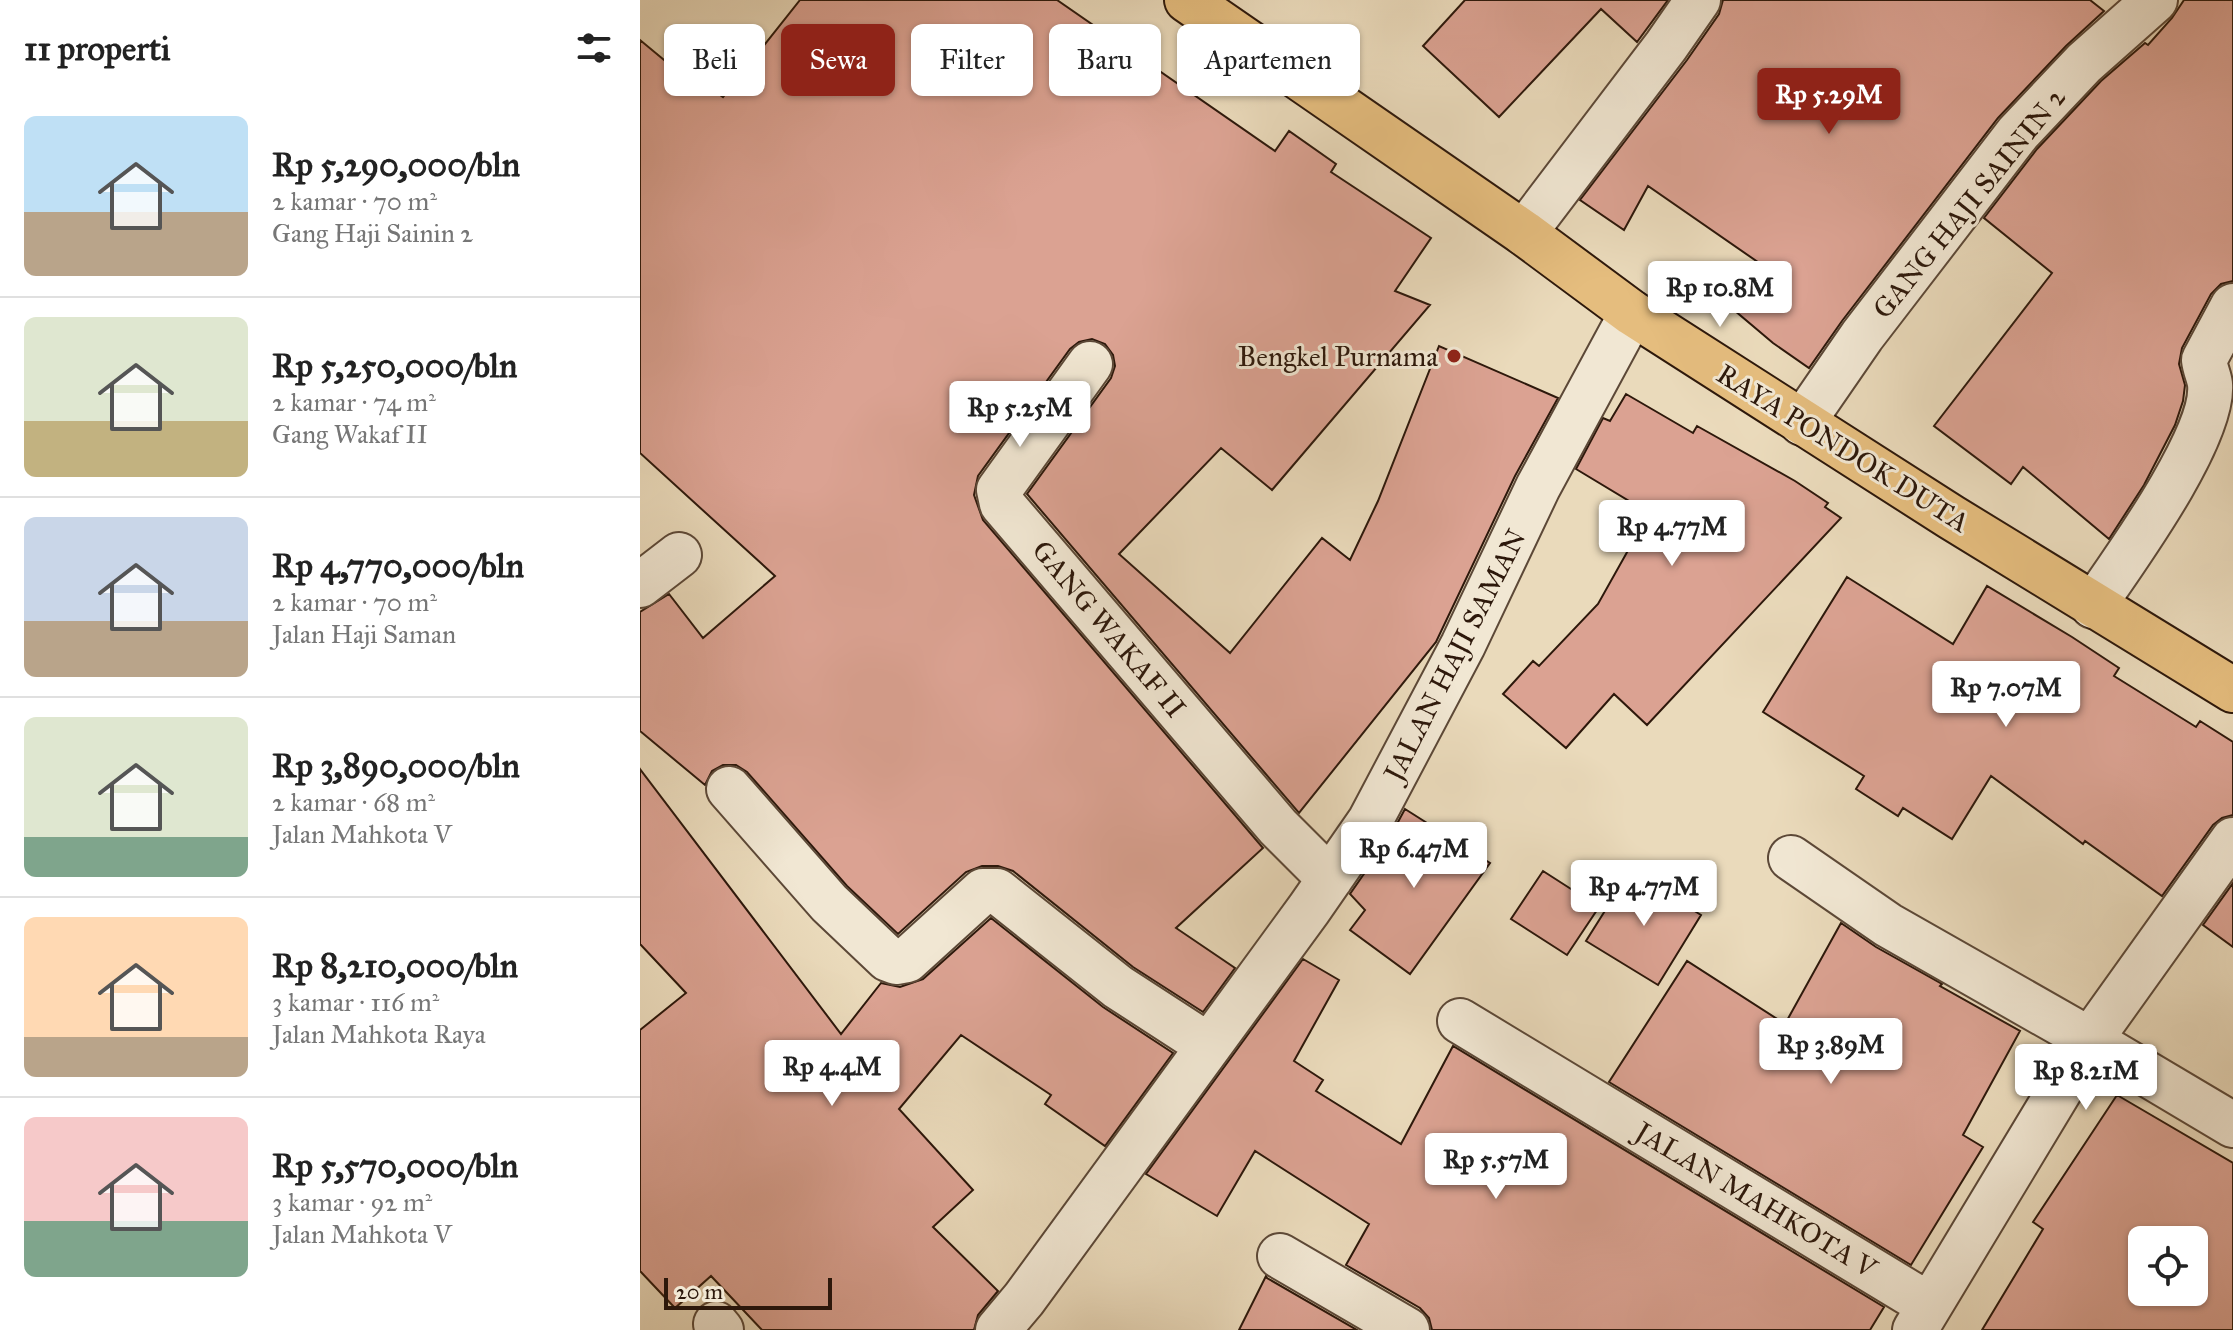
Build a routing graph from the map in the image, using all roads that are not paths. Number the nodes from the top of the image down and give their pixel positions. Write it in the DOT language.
graph roads {
  1 [pos="1187,0"];
  2 [pos="1698,0"];
  3 [pos="2155,0"];
  4 [pos="1524,233"];
  5 [pos="2233,306"];
  6 [pos="1632,313"];
  7 [pos="1090,364"];
  8 [pos="1802,423"];
  9 [pos="679,555"];
  10 [pos="640,585"];
  11 [pos="2093,606"];
  12 [pos="2233,690"];
  13 [pos="729,789"];
  14 [pos="2233,840"];
  15 [pos="1791,858"];
  16 [pos="1330,879"];
  17 [pos="1460,1021"];
  18 [pos="2090,1040"];
  19 [pos="1209,1046"];
  20 [pos="2233,1125"];
  21 [pos="1280,1256"];
  22 [pos="1922,1318"];
  23 [pos="998,1330"];
  24 [pos="1407,1330"];
  1 -- 4 [label="main road, RAYA PONDOK DUTA"];
  2 -- 4 [label="street"];
  3 -- 8 [label="street, GANG HAJI SAININ 2"];
  4 -- 6 [label="main road, RAYA PONDOK DUTA"];
  5 -- 11 [label="street"];
  6 -- 8 [label="main road, RAYA PONDOK DUTA"];
  6 -- 16 [label="street, JALAN HAJI SAMAN"];
  7 -- 16 [label="street, GANG WAKAF II"];
  8 -- 11 [label="main road, RAYA PONDOK DUTA"];
  9 -- 10 [label="street"];
  11 -- 12 [label="main road, RAYA PONDOK DUTA"];
  13 -- 19 [label="street"];
  14 -- 18 [label="street"];
  15 -- 18 [label="street"];
  16 -- 19 [label="street, JALAN HAJI SAMAN"];
  17 -- 22 [label="street, JALAN MAHKOTA V"];
  18 -- 20 [label="street"];
  18 -- 22 [label="street"];
  19 -- 23 [label="street, JALAN HAJI SAMAN"];
  21 -- 24 [label="street"];
}
